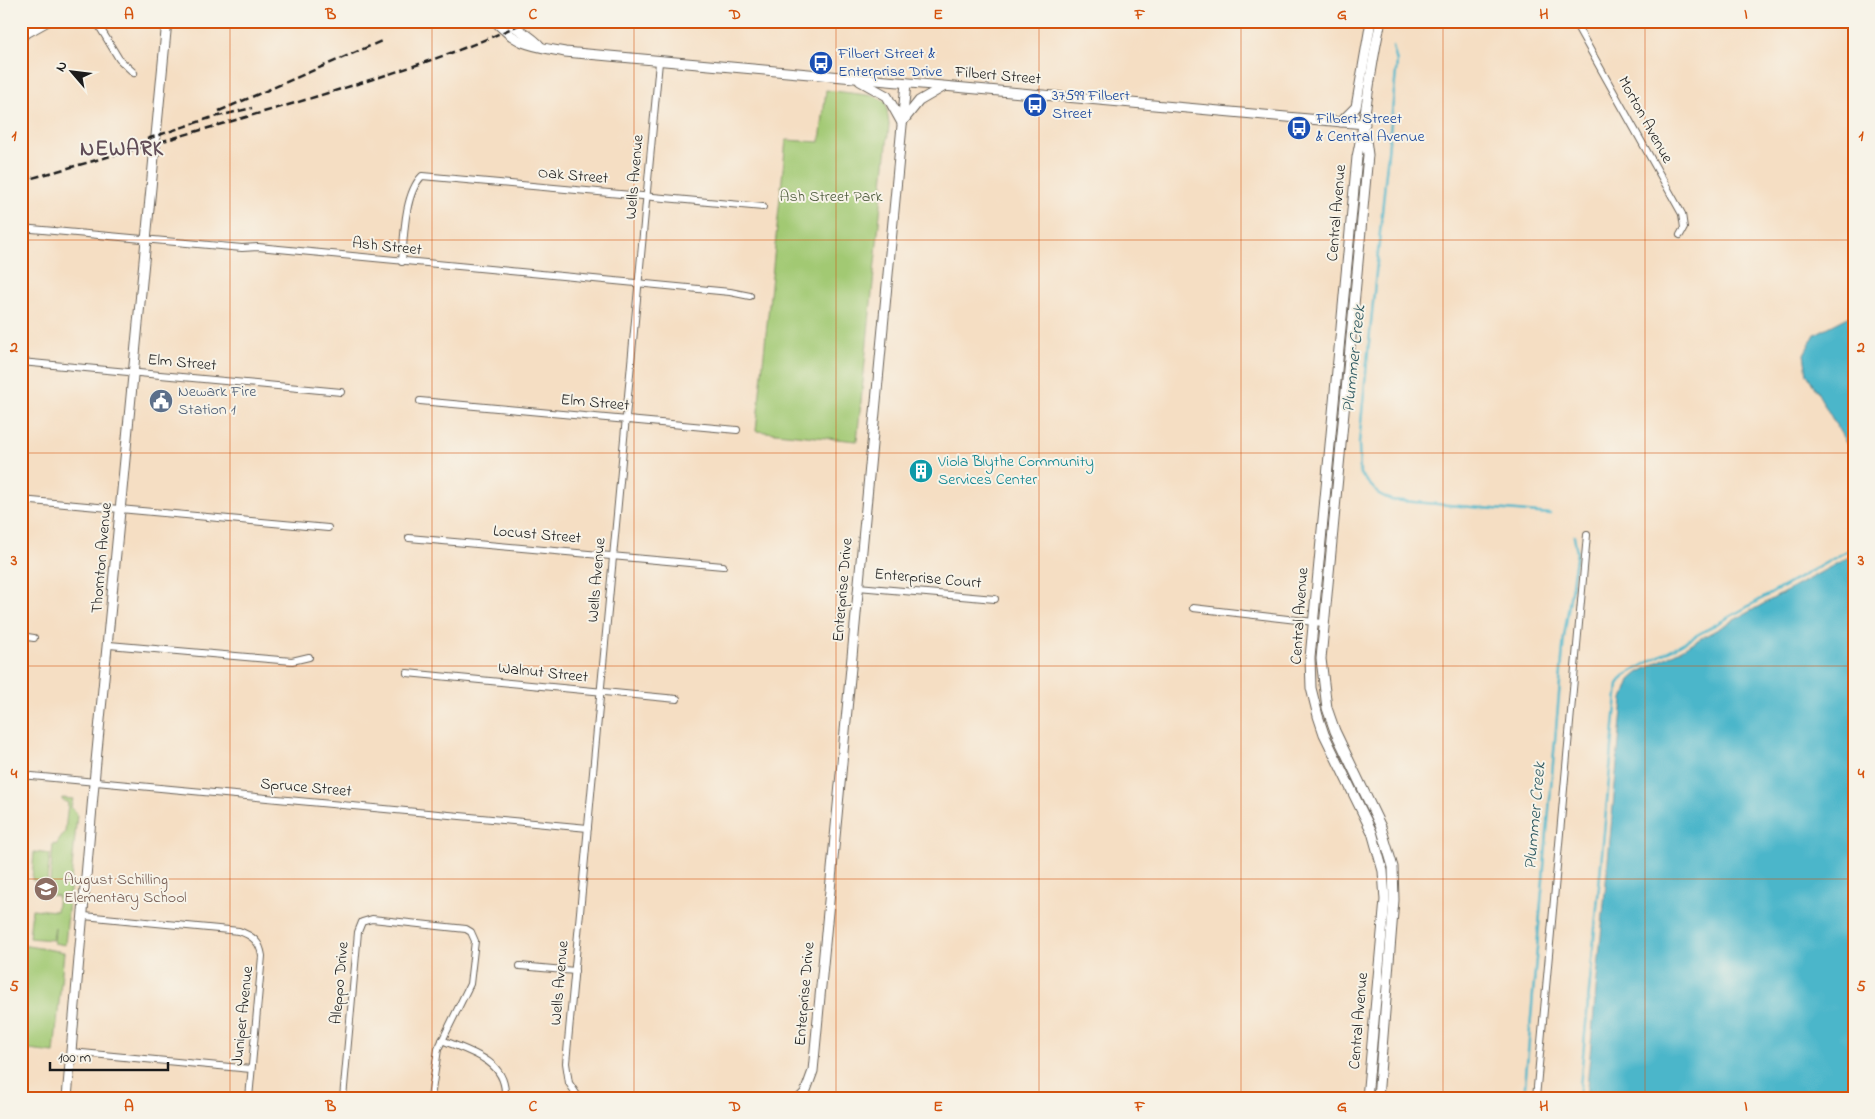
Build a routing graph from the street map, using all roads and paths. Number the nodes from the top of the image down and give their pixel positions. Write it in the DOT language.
graph roads {
  1 [pos="48,21"];
  2 [pos="96,21"];
  3 [pos="168,21"];
  4 [pos="495,21"];
  5 [pos="1371,21"];
  6 [pos="1381,21"];
  7 [pos="1574,21"];
  8 [pos="511,24"];
  9 [pos="21,36"];
  10 [pos="540,46"];
  11 [pos="659,62"];
  12 [pos="134,73"];
  13 [pos="857,79"];
  14 [pos="906,83"];
  15 [pos="942,86"];
  16 [pos="1341,122"];
  17 [pos="902,124"];
  18 [pos="1364,124"];
  19 [pos="647,197"];
  20 [pos="763,207"];
  21 [pos="21,228"];
  22 [pos="1680,235"];
  23 [pos="147,240"];
  24 [pos="402,262"];
  25 [pos="639,284"];
  26 [pos="750,296"];
  27 [pos="21,362"];
  28 [pos="134,373"];
  29 [pos="341,392"];
  30 [pos="420,400"];
  31 [pos="626,420"];
  32 [pos="737,430"];
  33 [pos="21,500"];
  34 [pos="121,509"];
  35 [pos="328,528"];
  36 [pos="1587,535"];
  37 [pos="409,538"];
  38 [pos="613,556"];
  39 [pos="723,566"];
  40 [pos="858,587"];
  41 [pos="995,599"];
  42 [pos="1193,608"];
  43 [pos="1313,622"];
  44 [pos="1323,624"];
  45 [pos="21,636"];
  46 [pos="34,638"];
  47 [pos="109,645"];
  48 [pos="309,657"];
  49 [pos="407,673"];
  50 [pos="601,692"];
  51 [pos="677,699"];
  52 [pos="21,775"];
  53 [pos="94,782"];
  54 [pos="588,828"];
  55 [pos="84,916"];
  56 [pos="520,966"];
  57 [pos="575,971"];
  58 [pos="442,1040"];
  59 [pos="71,1052"];
  60 [pos="251,1069"];
  61 [pos="504,1092"];
  62 [pos="67,1098"];
  63 [pos="249,1098"];
  64 [pos="343,1098"];
  65 [pos="431,1098"];
  66 [pos="579,1098"];
  67 [pos="800,1098"];
  68 [pos="1367,1098"];
  69 [pos="1378,1098"];
  70 [pos="1536,1098"];
  1 -- 9 [label="street"];
  2 -- 12 [label="street"];
  3 -- 23 [label="street, Thornton Avenue"];
  4 -- 10 [label="street, Filbert Street"];
  5 -- 16 [label="street"];
  6 -- 18 [label="street, Central Avenue"];
  7 -- 22 [label="street, Morton Avenue"];
  8 -- 10 [label="street, Filbert Street"];
  10 -- 11 [label="street, Filbert Street"];
  11 -- 13 [label="street, Filbert Street"];
  11 -- 19 [label="street, Wells Avenue"];
  13 -- 14 [label="street, Filbert Street"];
  13 -- 17 [label="street"];
  14 -- 15 [label="street, Filbert Street"];
  14 -- 17 [label="street, Enterprise Drive"];
  15 -- 16 [label="street, Filbert Street"];
  15 -- 17 [label="street"];
  16 -- 18 [label="street, Filbert Street"];
  17 -- 40 [label="street, Enterprise Drive"];
  18 -- 43 [label="street, Central Avenue"];
  18 -- 44 [label="street, Central Avenue"];
  19 -- 20 [label="street, Oak Street"];
  19 -- 24 [label="street, Oak Street"];
  19 -- 25 [label="street, Wells Avenue"];
  21 -- 23 [label="street, Ash Street"];
  23 -- 24 [label="street, Ash Street"];
  23 -- 28 [label="street, Thornton Avenue"];
  24 -- 25 [label="street, Ash Street"];
  25 -- 26 [label="street, Ash Street"];
  25 -- 31 [label="street, Wells Avenue"];
  27 -- 28 [label="street, Elm Street"];
  28 -- 29 [label="street, Elm Street"];
  28 -- 34 [label="street, Thornton Avenue"];
  30 -- 31 [label="street, Elm Street"];
  31 -- 32 [label="street, Elm Street"];
  31 -- 38 [label="street, Wells Avenue"];
  33 -- 34 [label="street"];
  34 -- 35 [label="street"];
  34 -- 47 [label="street, Thornton Avenue"];
  36 -- 70 [label="street"];
  37 -- 38 [label="street, Locust Street"];
  38 -- 39 [label="street, Locust Street"];
  38 -- 50 [label="street, Wells Avenue"];
  40 -- 41 [label="street, Enterprise Court"];
  40 -- 67 [label="street, Enterprise Drive"];
  42 -- 43 [label="street"];
  43 -- 44 [label="street"];
  43 -- 68 [label="street, Central Avenue"];
  44 -- 69 [label="street, Central Avenue"];
  45 -- 46 [label="street"];
  47 -- 48 [label="street"];
  47 -- 53 [label="street, Thornton Avenue"];
  49 -- 50 [label="street, Walnut Street"];
  50 -- 51 [label="street, Walnut Street"];
  50 -- 54 [label="street, Wells Avenue"];
  52 -- 53 [label="street, Spruce Street"];
  53 -- 54 [label="street, Spruce Street"];
  53 -- 55 [label="street, Thornton Avenue"];
  54 -- 57 [label="street, Wells Avenue"];
  55 -- 59 [label="street, Thornton Avenue"];
  55 -- 60 [label="street, Juniper Avenue"];
  56 -- 57 [label="street"];
  57 -- 66 [label="street, Wells Avenue"];
  58 -- 61 [label="street"];
  58 -- 64 [label="street, Aleppo Drive"];
  58 -- 65 [label="street"];
  59 -- 60 [label="street"];
  59 -- 62 [label="street, Thornton Avenue"];
  60 -- 63 [label="street, Juniper Avenue"];
}
